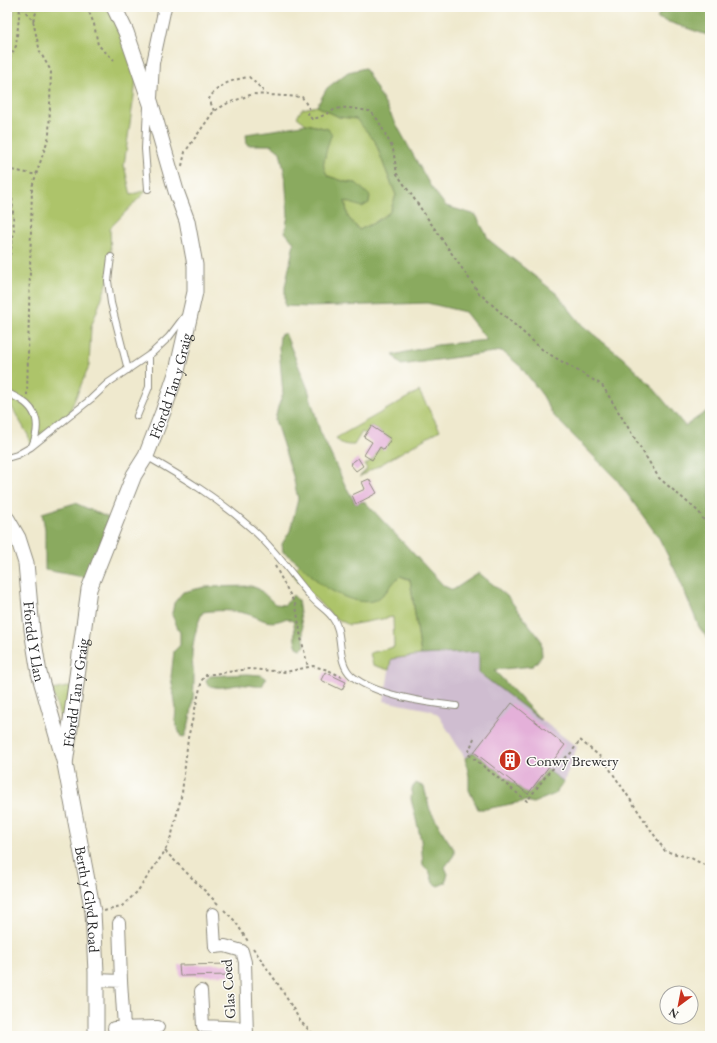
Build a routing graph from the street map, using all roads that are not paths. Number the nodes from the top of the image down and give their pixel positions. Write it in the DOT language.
graph roads {
  1 [pos="114,7"];
  2 [pos="165,7"];
  3 [pos="149,99"];
  4 [pos="148,189"];
  5 [pos="111,257"];
  6 [pos="191,309"];
  7 [pos="149,355"];
  8 [pos="128,370"];
  9 [pos="7,392"];
  10 [pos="137,416"];
  11 [pos="31,447"];
  12 [pos="146,456"];
  13 [pos="7,458"];
  14 [pos="7,519"];
  15 [pos="456,706"];
  16 [pos="65,764"];
  17 [pos="217,919"];
  18 [pos="119,923"];
  19 [pos="96,980"];
  20 [pos="121,981"];
  21 [pos="197,998"];
  22 [pos="158,1027"];
  23 [pos="246,1032"];
  24 [pos="96,1036"];
  1 -- 3 [label="street, Ffordd Tan y Graig"];
  2 -- 3 [label="street"];
  3 -- 4 [label="lane"];
  3 -- 6 [label="street, Ffordd Tan y Graig"];
  5 -- 8 [label="lane"];
  6 -- 7 [label="lane"];
  6 -- 12 [label="street, Ffordd Tan y Graig"];
  7 -- 8 [label="lane"];
  7 -- 10 [label="lane"];
  8 -- 11 [label="lane"];
  9 -- 11 [label="lane"];
  11 -- 13 [label="lane"];
  12 -- 15 [label="lane"];
  12 -- 16 [label="street, Ffordd Tan y Graig"];
  14 -- 16 [label="street, Ffordd Y Llan"];
  16 -- 19 [label="street, Berth y Glyd Road"];
  17 -- 23 [label="street, Glas Coed"];
  18 -- 20 [label="street"];
  19 -- 20 [label="street"];
  19 -- 24 [label="street, Berth y Glyd Road"];
  20 -- 22 [label="street"];
  21 -- 23 [label="street, Glas Coed"];
}
